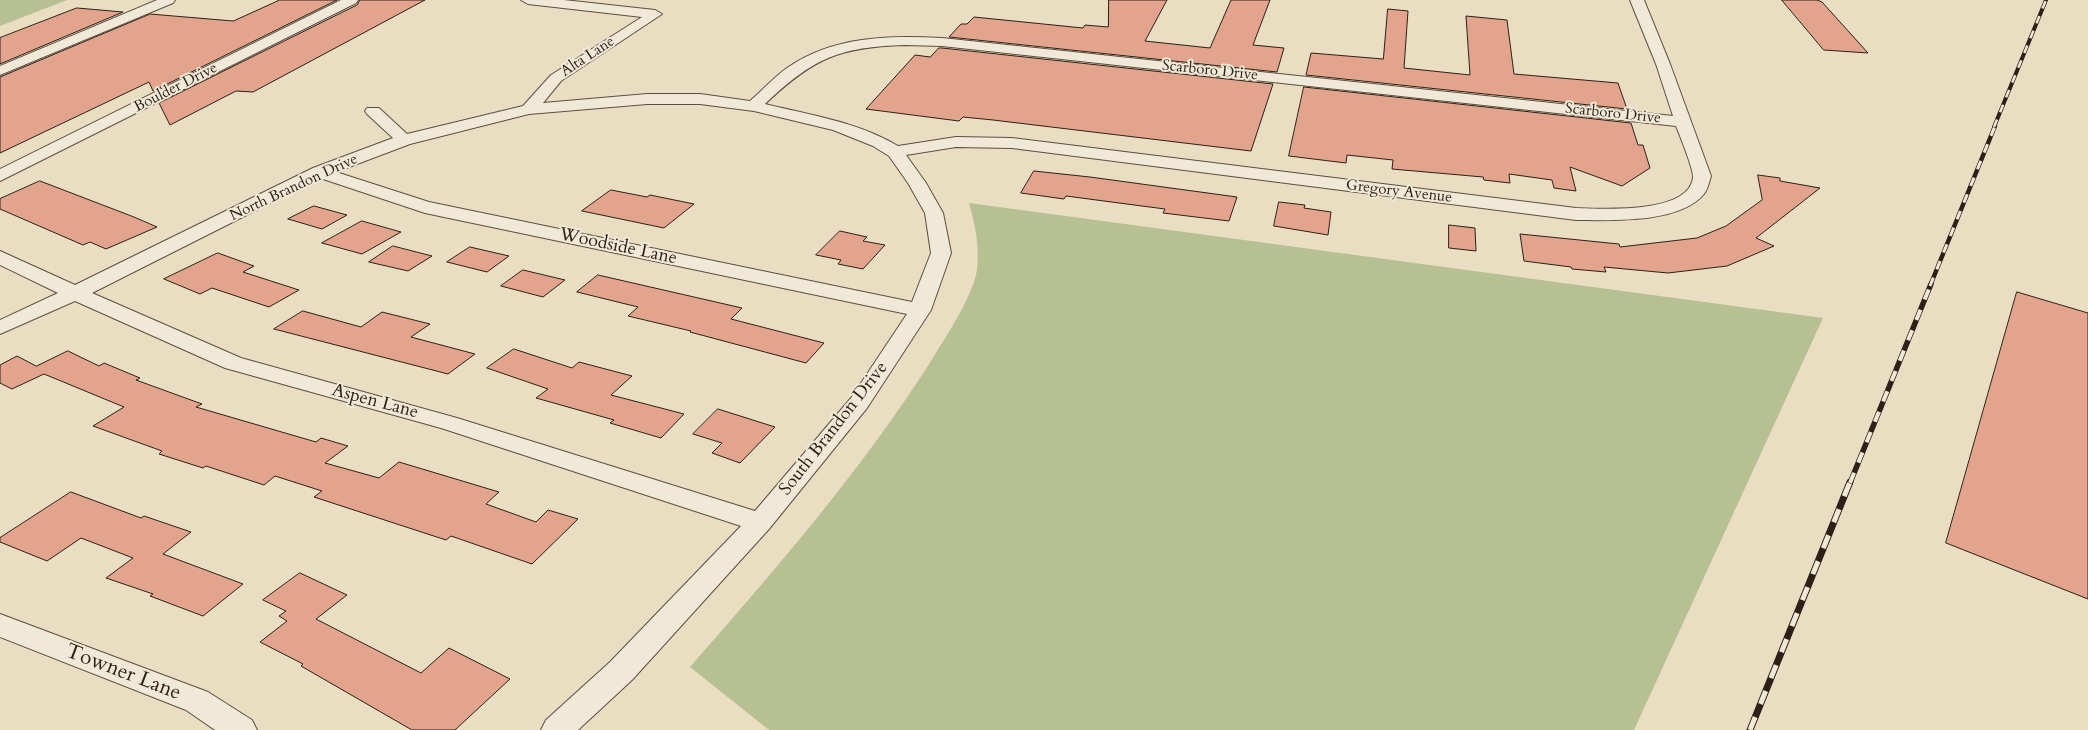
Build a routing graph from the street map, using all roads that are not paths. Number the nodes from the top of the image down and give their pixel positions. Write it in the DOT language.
graph roads {
  1 [pos="168,0"];
  2 [pos="351,0"];
  3 [pos="528,0"];
  4 [pos="1637,0"];
  5 [pos="0,71"];
  6 [pos="754,106"];
  7 [pos="529,108"];
  8 [pos="373,110"];
  9 [pos="1684,122"];
  10 [pos="404,140"];
  11 [pos="895,152"];
  12 [pos="320,172"];
  13 [pos="0,176"];
  14 [pos="0,257"];
  15 [pos="75,293"];
  16 [pos="920,310"];
  17 [pos="0,328"];
  18 [pos="760,522"];
  19 [pos="0,625"];
  20 [pos="241,730"];
  21 [pos="557,730"];
  1 -- 5 [label="street"];
  2 -- 13 [label="street, Boulder Drive"];
  3 -- 7 [label="street, Alta Lane"];
  4 -- 9 [label="street, Gregory Avenue"];
  6 -- 7 [label="street, North Brandon Drive"];
  6 -- 9 [label="street, Scarboro Drive"];
  6 -- 11 [label="street, South Brandon Drive"];
  7 -- 10 [label="street, North Brandon Drive"];
  8 -- 10 [label="street"];
  9 -- 11 [label="street, Gregory Avenue"];
  10 -- 12 [label="street, North Brandon Drive"];
  11 -- 16 [label="street, South Brandon Drive"];
  12 -- 15 [label="street, North Brandon Drive"];
  12 -- 16 [label="street, Woodside Lane"];
  14 -- 15 [label="street, Aspen Lane"];
  15 -- 17 [label="street, North Brandon Drive"];
  15 -- 18 [label="street, Aspen Lane"];
  16 -- 18 [label="street, South Brandon Drive"];
  18 -- 21 [label="street, South Brandon Drive"];
  19 -- 20 [label="street, Towner Lane"];
}
